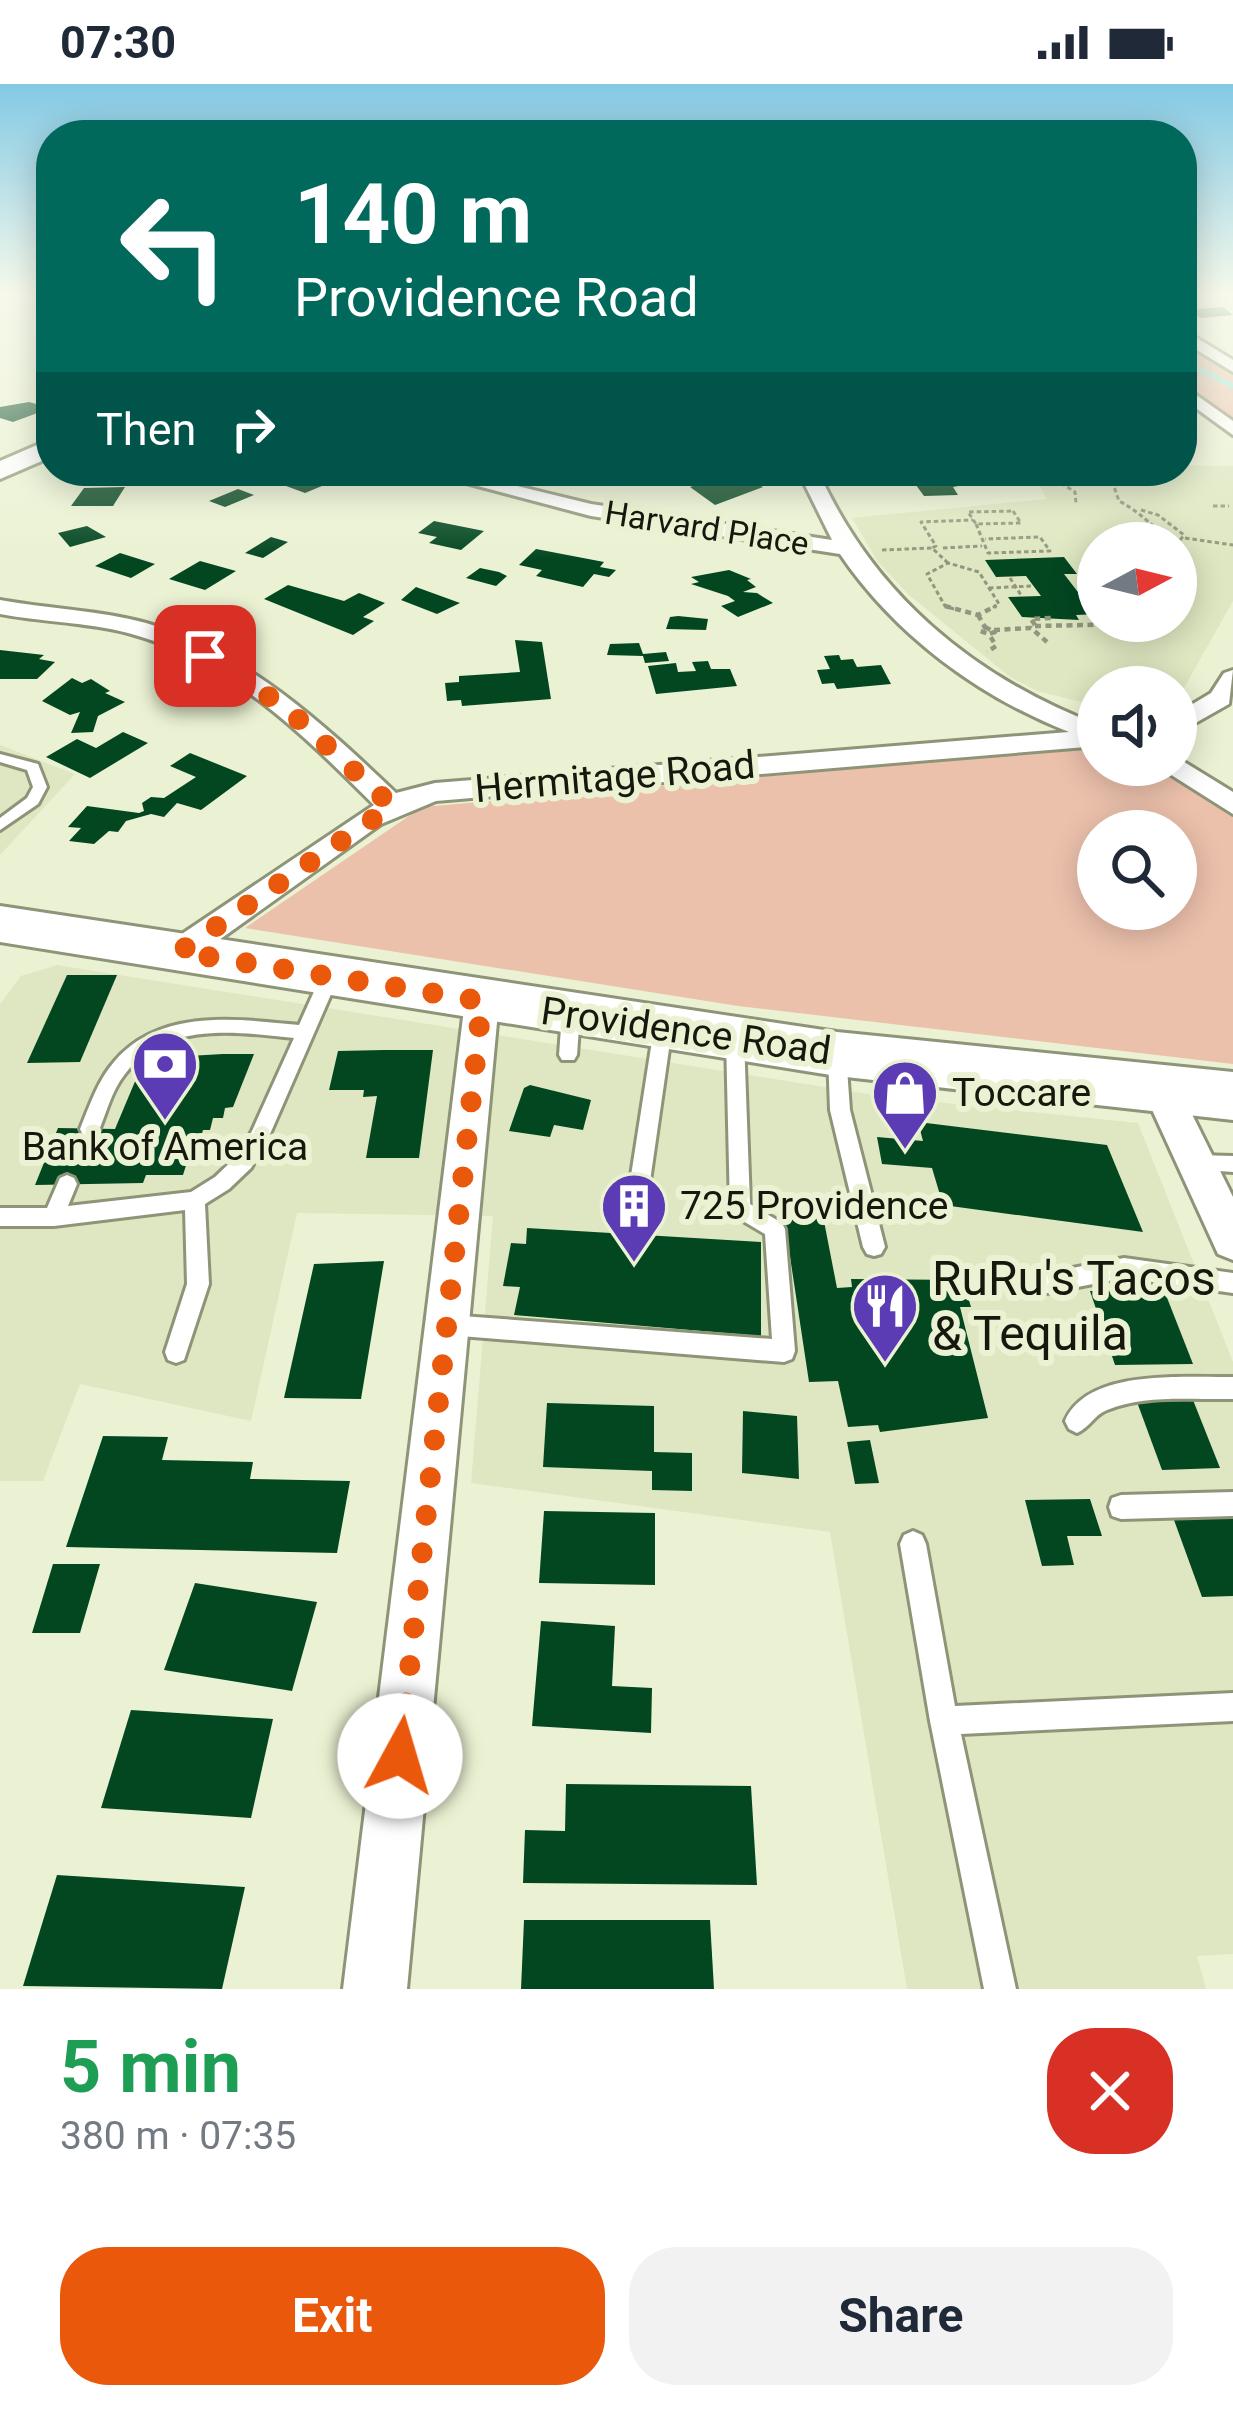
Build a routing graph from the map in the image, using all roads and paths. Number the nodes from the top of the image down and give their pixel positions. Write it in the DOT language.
graph roads {
  1 [pos="1197,402"];
  2 [pos="1233,430"];
  3 [pos="36,454"];
  4 [pos="0,471"];
  5 [pos="36,475"];
  6 [pos="493,486"];
  7 [pos="815,486"];
  8 [pos="1066,486"];
  9 [pos="1110,486"];
  10 [pos="0,491"];
  11 [pos="1076,503"];
  12 [pos="1213,506"];
  13 [pos="1229,506"];
  14 [pos="1138,510"];
  15 [pos="974,522"];
  16 [pos="1145,522"];
  17 [pos="1166,522"];
  18 [pos="986,539"];
  19 [pos="1197,540"];
  20 [pos="1233,545"];
  21 [pos="957,546"];
  22 [pos="983,546"];
  23 [pos="844,548"];
  24 [pos="938,548"];
  25 [pos="873,550"];
  26 [pos="966,552"];
  27 [pos="948,563"];
  28 [pos="1010,578"];
  29 [pos="1031,586"];
  30 [pos="1016,587"];
  31 [pos="988,588"];
  32 [pos="1021,596"];
  33 [pos="0,607"];
  34 [pos="978,615"];
  35 [pos="1052,618"];
  36 [pos="1077,627"];
  37 [pos="1037,628"];
  38 [pos="992,632"];
  39 [pos="1047,642"];
  40 [pos="984,654"];
  41 [pos="1233,678"];
  42 [pos="1197,713"];
  43 [pos="1077,727"];
  44 [pos="1077,738"];
  45 [pos="0,758"];
  46 [pos="1197,781"];
  47 [pos="392,806"];
  48 [pos="1233,806"];
  49 [pos="0,825"];
  50 [pos="3,930"];
  51 [pos="179,952"];
  52 [pos="330,976"];
  53 [pos="482,1001"];
  54 [pos="663,1028"];
  55 [pos="303,1032"];
  56 [pos="735,1039"];
  57 [pos="837,1054"];
  58 [pos="1162,1090"];
  59 [pos="1233,1096"];
  60 [pos="90,1129"];
  61 [pos="1215,1163"];
  62 [pos="67,1184"];
  63 [pos="638,1195"];
  64 [pos="195,1201"];
  65 [pos="0,1217"];
  66 [pos="54,1217"];
  67 [pos="1233,1241"];
  68 [pos="874,1247"];
  69 [pos="1233,1282"];
  70 [pos="1026,1287"];
  71 [pos="448,1324"];
  72 [pos="176,1352"];
  73 [pos="1233,1388"];
  74 [pos="1077,1421"];
  75 [pos="1233,1504"];
  76 [pos="1121,1508"];
  77 [pos="913,1544"];
  78 [pos="1233,1707"];
  79 [pos="944,1721"];
  80 [pos="375,1989"];
  81 [pos="1000,1989"];
  1 -- 2 [label="street"];
  3 -- 4 [label="main road"];
  5 -- 10 [label="main road"];
  6 -- 23 [label="street, Harvard Place"];
  7 -- 23 [label="street"];
  8 -- 11 [label="path"];
  9 -- 14 [label="path"];
  12 -- 13 [label="path"];
  14 -- 16 [label="path"];
  14 -- 17 [label="path"];
  15 -- 15 [label="path"];
  15 -- 18 [label="path"];
  15 -- 24 [label="path"];
  18 -- 22 [label="path"];
  18 -- 22 [label="path"];
  19 -- 20 [label="path"];
  21 -- 22 [label="path"];
  21 -- 24 [label="path"];
  21 -- 26 [label="path"];
  23 -- 43 [label="street"];
  24 -- 25 [label="path"];
  24 -- 27 [label="path"];
  27 -- 31 [label="path"];
  27 -- 34 [label="path"];
  28 -- 30 [label="path"];
  29 -- 30 [label="path"];
  30 -- 31 [label="path"];
  30 -- 32 [label="path"];
  31 -- 34 [label="path"];
  33 -- 47 [label="street"];
  34 -- 38 [label="path"];
  35 -- 37 [label="path"];
  36 -- 37 [label="path"];
  37 -- 38 [label="path"];
  37 -- 39 [label="path"];
  38 -- 40 [label="path"];
  41 -- 42 [label="street"];
  44 -- 47 [label="street, Hermitage Road"];
  45 -- 49 [label="lane"];
  46 -- 48 [label="street"];
  47 -- 51 [label="street, Hermitage Road"];
  50 -- 51 [label="main road, Providence Road"];
  51 -- 52 [label="main road, Providence Road"];
  52 -- 53 [label="main road, Providence Road"];
  52 -- 55 [label="lane"];
  53 -- 54 [label="main road, Providence Road"];
  53 -- 71 [label="street"];
  54 -- 56 [label="main road, Providence Road"];
  54 -- 63 [label="lane"];
  55 -- 60 [label="lane"];
  55 -- 64 [label="lane"];
  56 -- 57 [label="main road, Providence Road"];
  56 -- 71 [label="lane"];
  57 -- 58 [label="main road, Providence Road"];
  57 -- 68 [label="lane"];
  58 -- 59 [label="main road, Providence Road"];
  58 -- 61 [label="street"];
  61 -- 67 [label="street"];
  62 -- 66 [label="lane"];
  64 -- 66 [label="lane"];
  64 -- 72 [label="lane"];
  65 -- 66 [label="lane"];
  69 -- 70 [label="lane"];
  71 -- 80 [label="street"];
  73 -- 74 [label="lane"];
  75 -- 76 [label="lane"];
  77 -- 79 [label="lane"];
  78 -- 79 [label="lane"];
  79 -- 81 [label="lane"];
}
